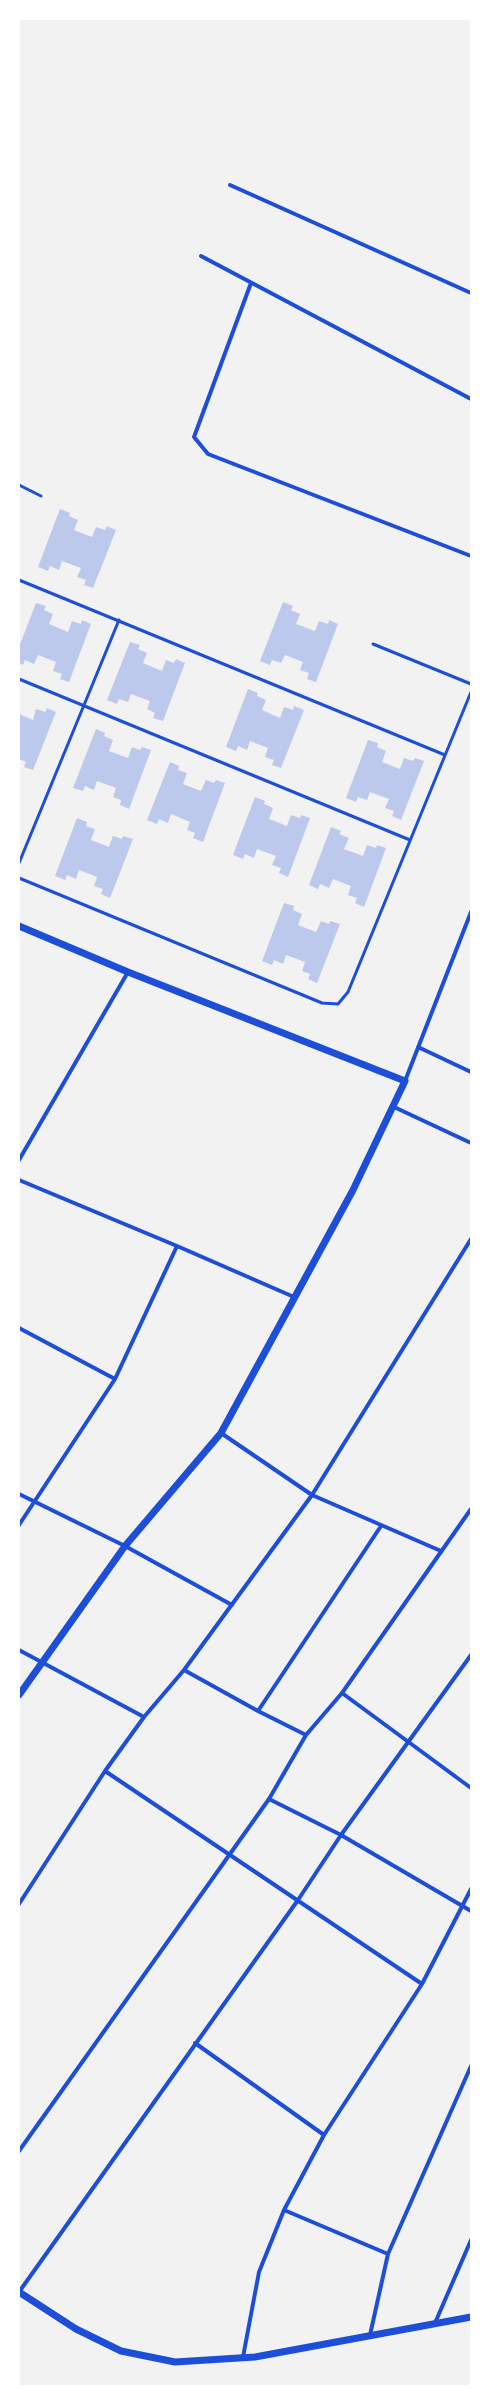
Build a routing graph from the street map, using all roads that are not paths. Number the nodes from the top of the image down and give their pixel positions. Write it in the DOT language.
graph roads {
  1 [pos="230,185"];
  2 [pos="201,256"];
  3 [pos="251,283"];
  4 [pos="471,293"];
  5 [pos="471,399"];
  6 [pos="19,485"];
  7 [pos="42,496"];
  8 [pos="471,556"];
  9 [pos="19,580"];
  10 [pos="118,620"];
  11 [pos="372,644"];
  12 [pos="19,679"];
  13 [pos="471,684"];
  14 [pos="471,692"];
  15 [pos="84,705"];
  16 [pos="445,755"];
  17 [pos="410,840"];
  18 [pos="19,863"];
  19 [pos="19,878"];
  20 [pos="471,912"];
  21 [pos="19,926"];
  22 [pos="128,972"];
  23 [pos="418,1047"];
  24 [pos="471,1072"];
  25 [pos="405,1081"];
  26 [pos="394,1107"];
  27 [pos="471,1143"];
  28 [pos="19,1160"];
  29 [pos="19,1180"];
  30 [pos="471,1239"];
  31 [pos="177,1246"];
  32 [pos="294,1297"];
  33 [pos="19,1328"];
  34 [pos="115,1379"];
  35 [pos="221,1433"];
  36 [pos="19,1494"];
  37 [pos="312,1495"];
  38 [pos="33,1503"];
  39 [pos="471,1509"];
  40 [pos="19,1525"];
  41 [pos="381,1526"];
  42 [pos="125,1546"];
  43 [pos="441,1552"];
  44 [pos="232,1605"];
  45 [pos="19,1650"];
  46 [pos="471,1655"];
  47 [pos="42,1662"];
  48 [pos="184,1670"];
  49 [pos="342,1693"];
  50 [pos="19,1695"];
  51 [pos="258,1711"];
  52 [pos="144,1717"];
  53 [pos="306,1735"];
  54 [pos="408,1743"];
  55 [pos="105,1772"];
  56 [pos="471,1788"];
  57 [pos="269,1799"];
  58 [pos="341,1835"];
  59 [pos="229,1853"];
  60 [pos="471,1889"];
  61 [pos="298,1900"];
  62 [pos="19,1904"];
  63 [pos="463,1906"];
  64 [pos="471,1911"];
  65 [pos="422,1984"];
  66 [pos="195,2043"];
  67 [pos="471,2066"];
  68 [pos="324,2135"];
  69 [pos="19,2151"];
  70 [pos="284,2210"];
  71 [pos="471,2240"];
  72 [pos="388,2254"];
  73 [pos="19,2292"];
  74 [pos="471,2317"];
  75 [pos="435,2324"];
  76 [pos="370,2335"];
  77 [pos="243,2357"];
  1 -- 4 [label="street"];
  2 -- 3 [label="street"];
  3 -- 5 [label="street"];
  3 -- 8 [label="street"];
  6 -- 7 [label="lane"];
  9 -- 10 [label="lane"];
  10 -- 15 [label="lane"];
  10 -- 16 [label="lane"];
  11 -- 13 [label="lane"];
  12 -- 15 [label="lane"];
  14 -- 16 [label="lane"];
  15 -- 17 [label="lane"];
  15 -- 18 [label="lane"];
  16 -- 17 [label="lane"];
  17 -- 19 [label="lane"];
  20 -- 23 [label="street"];
  21 -- 22 [label="street"];
  22 -- 25 [label="street"];
  22 -- 28 [label="street"];
  23 -- 24 [label="street"];
  23 -- 25 [label="street"];
  25 -- 26 [label="street"];
  26 -- 27 [label="street"];
  26 -- 32 [label="street"];
  29 -- 31 [label="street"];
  30 -- 37 [label="street"];
  31 -- 32 [label="street"];
  31 -- 34 [label="street"];
  32 -- 35 [label="street"];
  33 -- 34 [label="street"];
  34 -- 38 [label="street"];
  35 -- 37 [label="street"];
  35 -- 42 [label="street"];
  36 -- 38 [label="street"];
  37 -- 41 [label="street"];
  37 -- 44 [label="street"];
  38 -- 40 [label="street"];
  38 -- 42 [label="street"];
  39 -- 43 [label="street"];
  41 -- 43 [label="street"];
  41 -- 51 [label="street"];
  42 -- 44 [label="street"];
  42 -- 47 [label="street"];
  43 -- 49 [label="street"];
  44 -- 48 [label="street"];
  45 -- 47 [label="street"];
  46 -- 54 [label="street"];
  47 -- 50 [label="street"];
  47 -- 52 [label="street"];
  48 -- 51 [label="street"];
  48 -- 52 [label="street"];
  49 -- 53 [label="street"];
  49 -- 54 [label="street"];
  51 -- 53 [label="street"];
  52 -- 55 [label="street"];
  53 -- 57 [label="street"];
  54 -- 56 [label="street"];
  54 -- 58 [label="street"];
  55 -- 59 [label="street"];
  55 -- 62 [label="street"];
  57 -- 58 [label="street"];
  57 -- 59 [label="street"];
  58 -- 61 [label="street"];
  58 -- 63 [label="street"];
  59 -- 61 [label="street"];
  59 -- 69 [label="street"];
  60 -- 63 [label="street"];
  61 -- 65 [label="street"];
  61 -- 66 [label="street"];
  63 -- 64 [label="street"];
  63 -- 65 [label="street"];
  65 -- 68 [label="street"];
  66 -- 68 [label="street"];
  66 -- 73 [label="street"];
  67 -- 72 [label="street"];
  68 -- 70 [label="street"];
  70 -- 72 [label="street"];
  70 -- 77 [label="street"];
  71 -- 75 [label="street"];
  72 -- 76 [label="street"];
  73 -- 77 [label="street"];
  74 -- 75 [label="street"];
  75 -- 76 [label="street"];
  76 -- 77 [label="street"];
}
